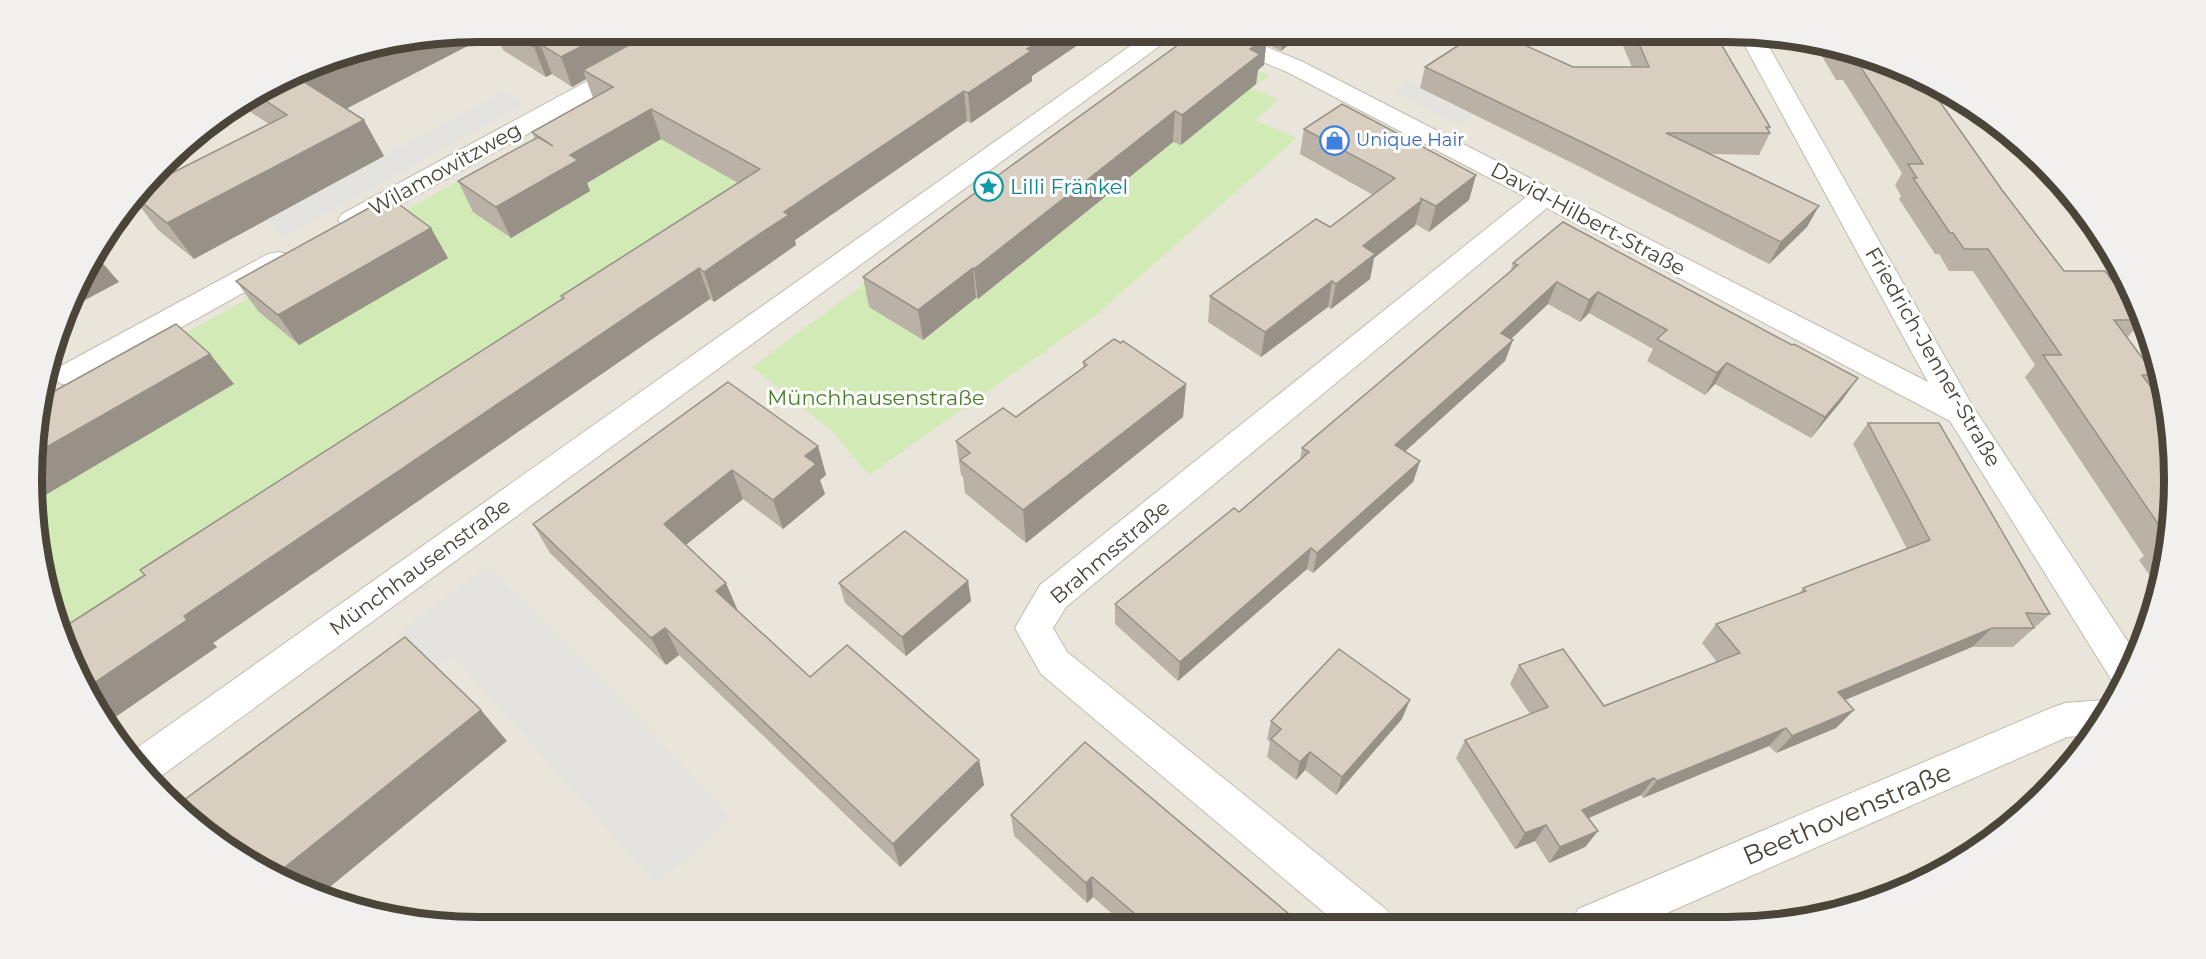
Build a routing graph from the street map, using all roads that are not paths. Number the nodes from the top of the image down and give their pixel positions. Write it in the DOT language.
graph roads {
  1 [pos="676,42"];
  2 [pos="1150,42"];
  3 [pos="1235,42"];
  4 [pos="1755,43"];
  5 [pos="1545,196"];
  6 [pos="330,232"];
  7 [pos="300,249"];
  8 [pos="70,375"];
  9 [pos="1961,413"];
  10 [pos="2123,665"];
  11 [pos="2093,718"];
  12 [pos="147,763"];
  13 [pos="1362,917"];
  14 [pos="1609,917"];
  1 -- 6 [label="street, Wilamowitzweg"];
  2 -- 12 [label="street, Münchhausenstraße"];
  3 -- 5 [label="street, David-Hilbert-Straße"];
  4 -- 9 [label="street, Friedrich-Jenner-Straße"];
  5 -- 9 [label="street, David-Hilbert-Straße"];
  5 -- 13 [label="street, Brahmsstraße"];
  7 -- 8 [label="street"];
  9 -- 10 [label="street, Friedrich-Jenner-Straße"];
  11 -- 14 [label="street, Beethovenstraße"];
}
